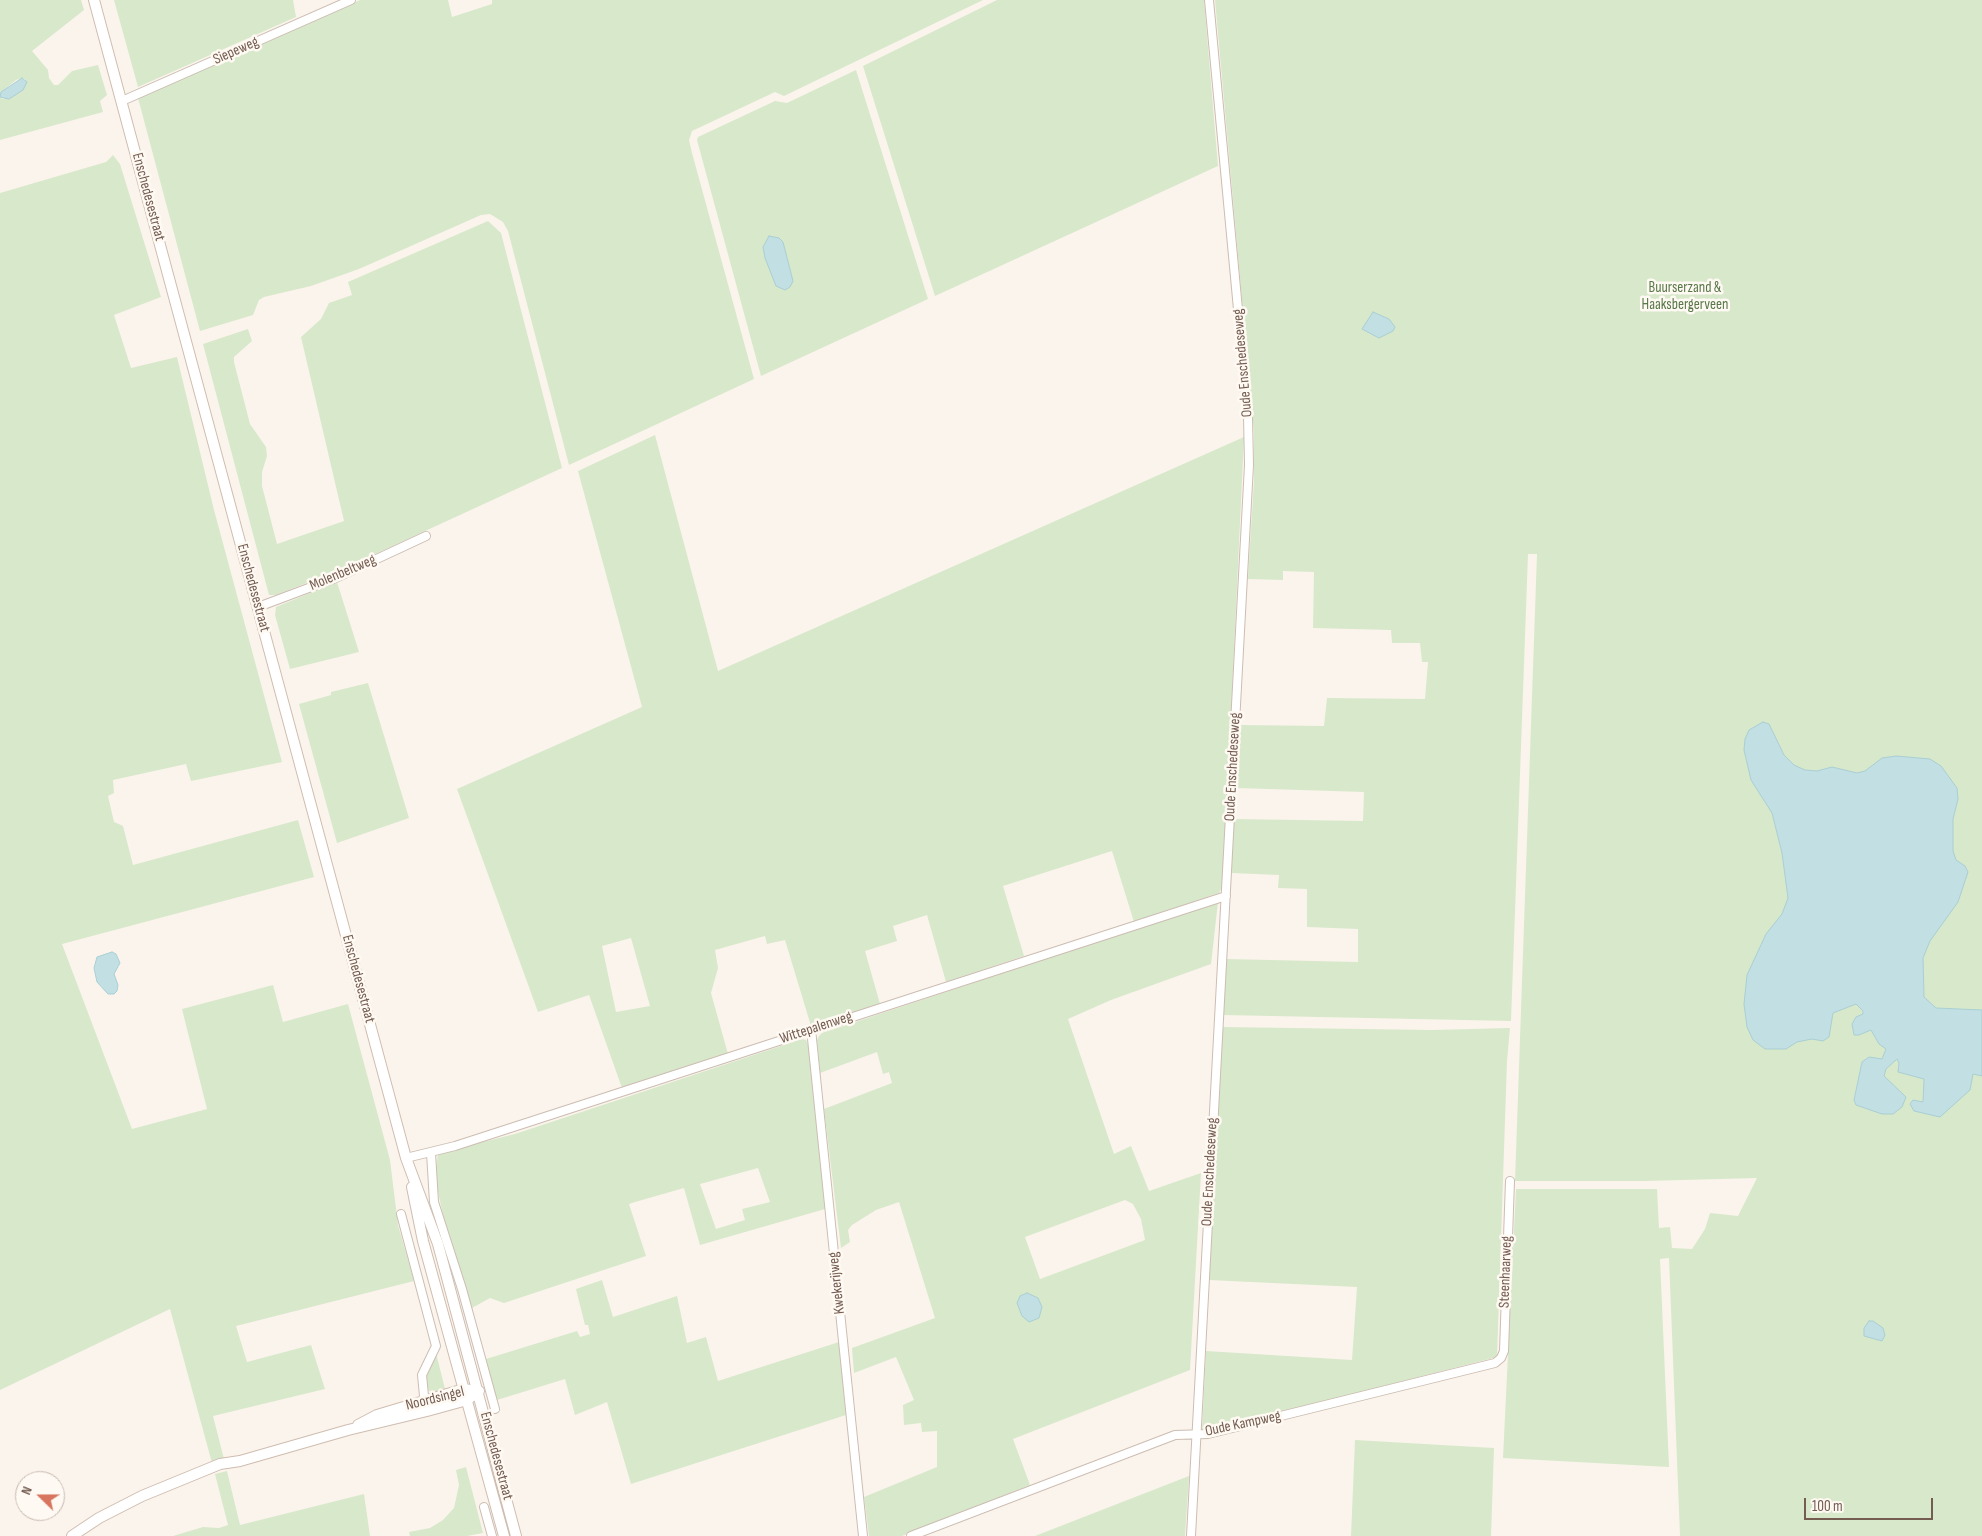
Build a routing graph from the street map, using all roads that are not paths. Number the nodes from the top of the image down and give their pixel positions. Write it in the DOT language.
graph roads {
  1 [pos="94,0"];
  2 [pos="351,0"];
  3 [pos="1209,0"];
  4 [pos="122,101"];
  5 [pos="426,536"];
  6 [pos="258,607"];
  7 [pos="1226,896"];
  8 [pos="811,1029"];
  9 [pos="431,1153"];
  10 [pos="406,1158"];
  11 [pos="412,1176"];
  12 [pos="1510,1181"];
  13 [pos="402,1214"];
  14 [pos="1498,1361"];
  15 [pos="479,1391"];
  16 [pos="465,1394"];
  17 [pos="426,1406"];
  18 [pos="495,1409"];
  19 [pos="1195,1434"];
  20 [pos="484,1507"];
  21 [pos="72,1536"];
  22 [pos="492,1536"];
  23 [pos="504,1536"];
  24 [pos="516,1536"];
  25 [pos="863,1536"];
  26 [pos="911,1536"];
  27 [pos="1191,1536"];
  1 -- 4 [label="street, Enschedesestraat"];
  2 -- 4 [label="street, Siepeweg"];
  3 -- 7 [label="street, Oude Enschedeseweg"];
  4 -- 6 [label="street, Enschedesestraat"];
  5 -- 6 [label="street, Molenbeltweg"];
  6 -- 10 [label="street, Enschedesestraat"];
  7 -- 8 [label="street, Wittepalenweg"];
  7 -- 19 [label="street, Oude Enschedeseweg"];
  8 -- 9 [label="street, Wittepalenweg"];
  8 -- 25 [label="street, Kwekerijweg"];
  9 -- 10 [label="street, Wittepalenweg"];
  9 -- 18 [label="street, Enschedesestraat"];
  10 -- 11 [label="street, Enschedesestraat"];
  11 -- 15 [label="street, Enschedesestraat"];
  11 -- 16 [label="street, Enschedesestraat"];
  12 -- 14 [label="street, Steenhaarweg"];
  13 -- 17 [label="street"];
  14 -- 19 [label="street, Oude Kampweg"];
  15 -- 16 [label="street, Noordsingel"];
  15 -- 24 [label="street, Enschedesestraat"];
  16 -- 17 [label="street, Noordsingel"];
  16 -- 23 [label="street, Enschedesestraat"];
  17 -- 21 [label="street, Noordsingel"];
  19 -- 26 [label="street, Oude Kampweg"];
  19 -- 27 [label="street, Oude Enschedeseweg"];
  20 -- 22 [label="street, Enschedesestraat"];
}
